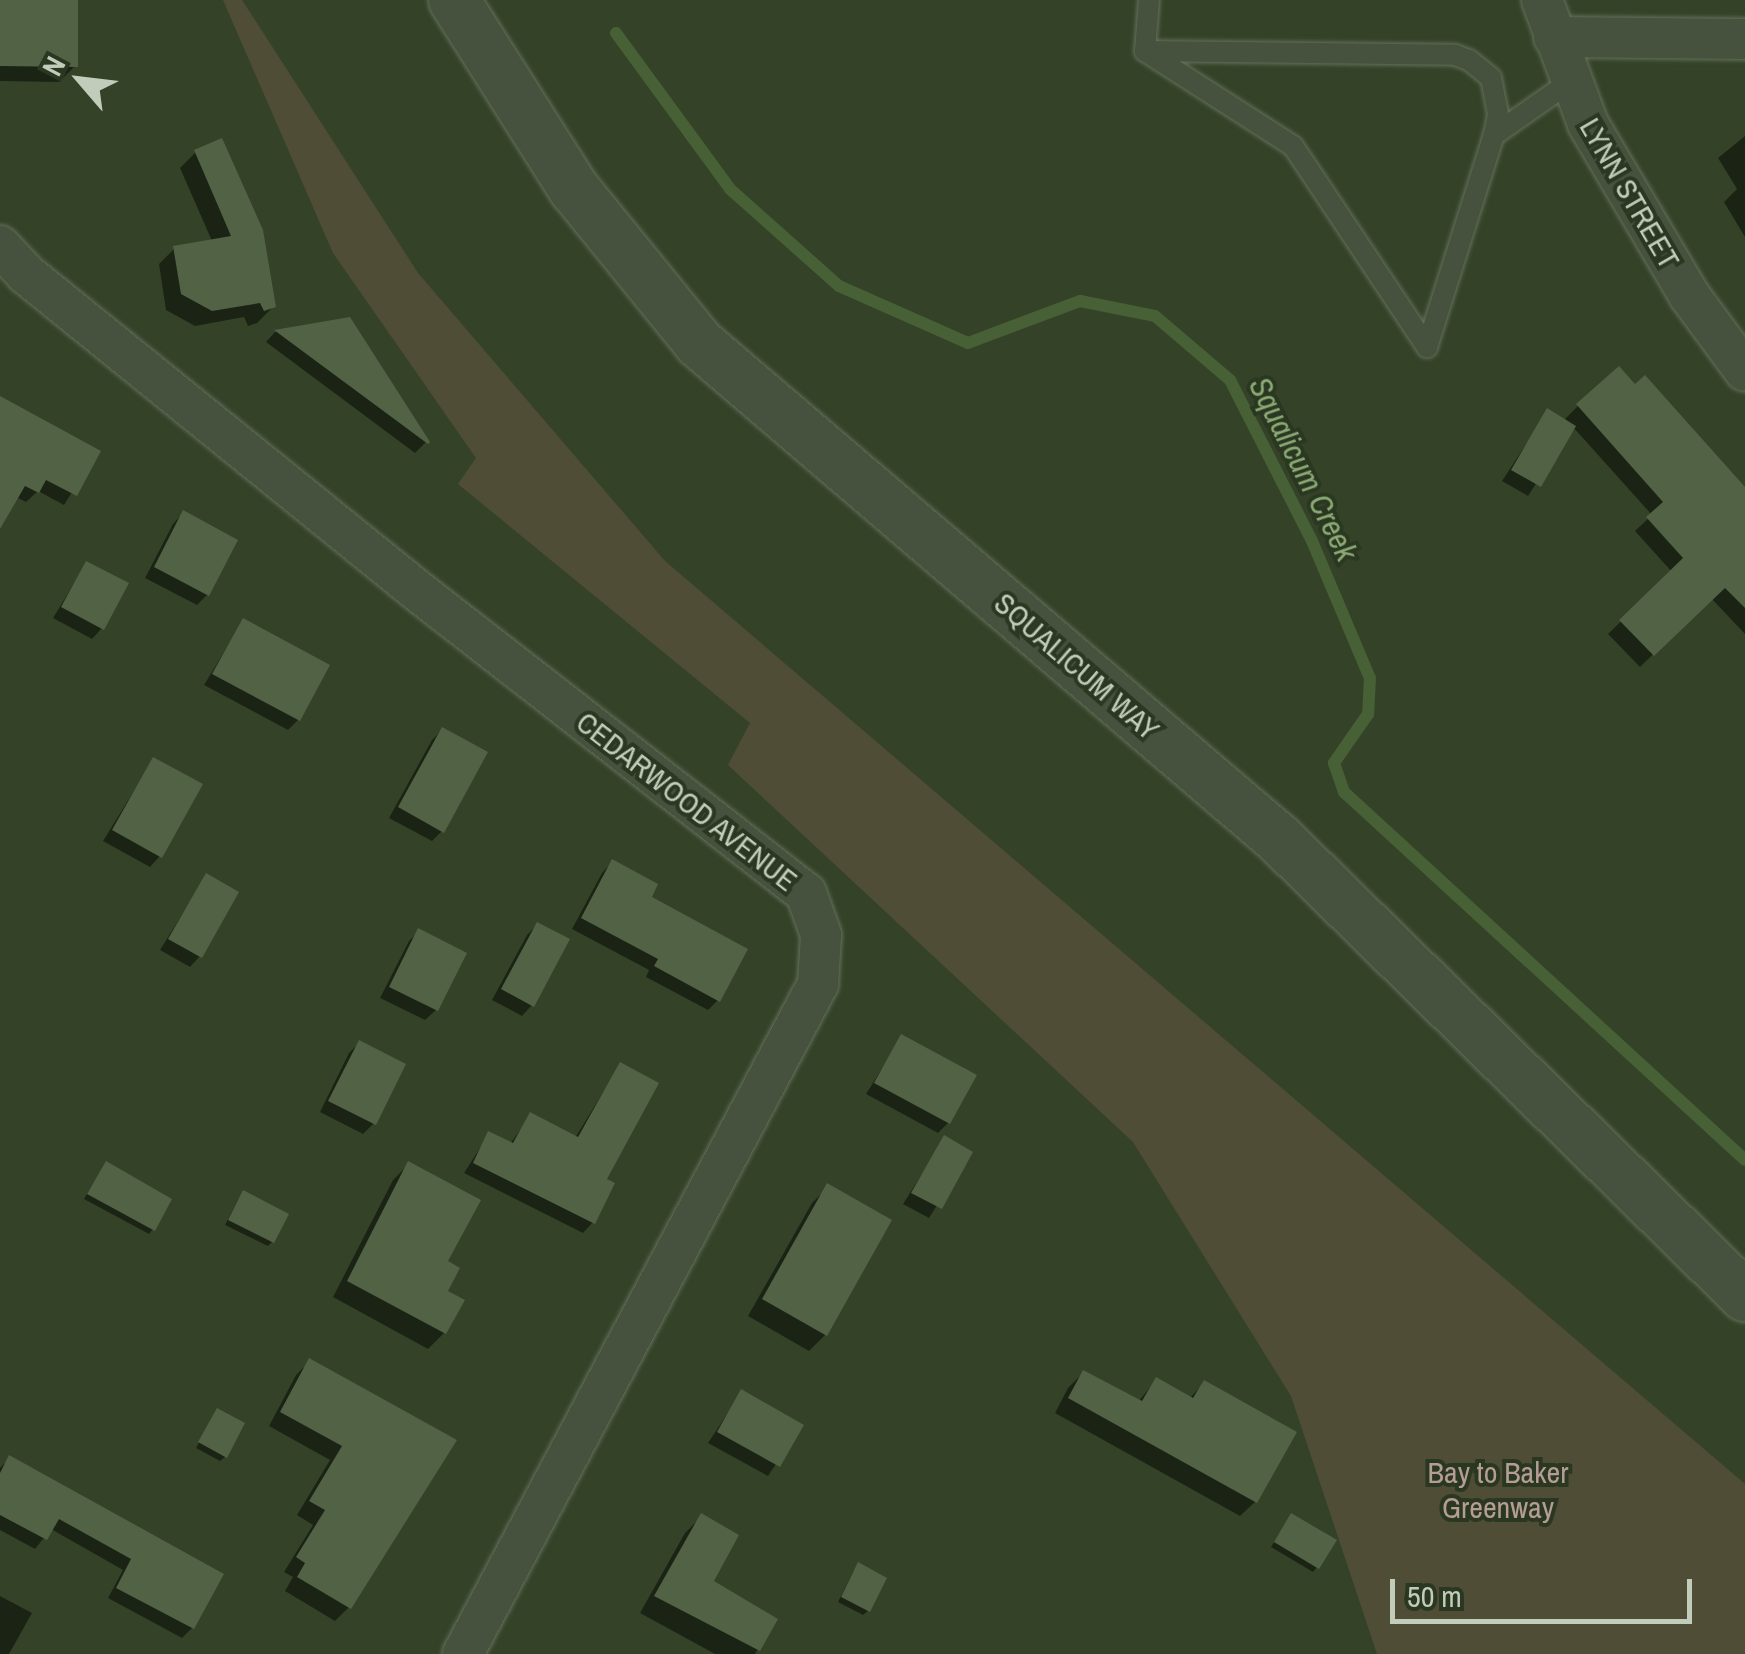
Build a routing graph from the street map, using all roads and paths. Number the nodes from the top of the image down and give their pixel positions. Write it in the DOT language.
graph roads {
  1 [pos="454,0"];
  2 [pos="1148,0"];
  3 [pos="1548,18"];
  4 [pos="1745,39"];
  5 [pos="1145,52"];
  6 [pos="1571,81"];
  7 [pos="1494,135"];
  8 [pos="0,246"];
  9 [pos="1745,371"];
  10 [pos="1745,1296"];
  11 [pos="462,1654"];
  1 -- 10 [label="street, SQUALICUM WAY"];
  2 -- 5 [label="lane"];
  3 -- 4 [label="street"];
  3 -- 6 [label="street, LYNN STREET"];
  5 -- 7 [label="lane"];
  5 -- 7 [label="lane"];
  6 -- 7 [label="lane"];
  6 -- 9 [label="street, LYNN STREET"];
  8 -- 11 [label="street, CEDARWOOD AVENUE"];
}
